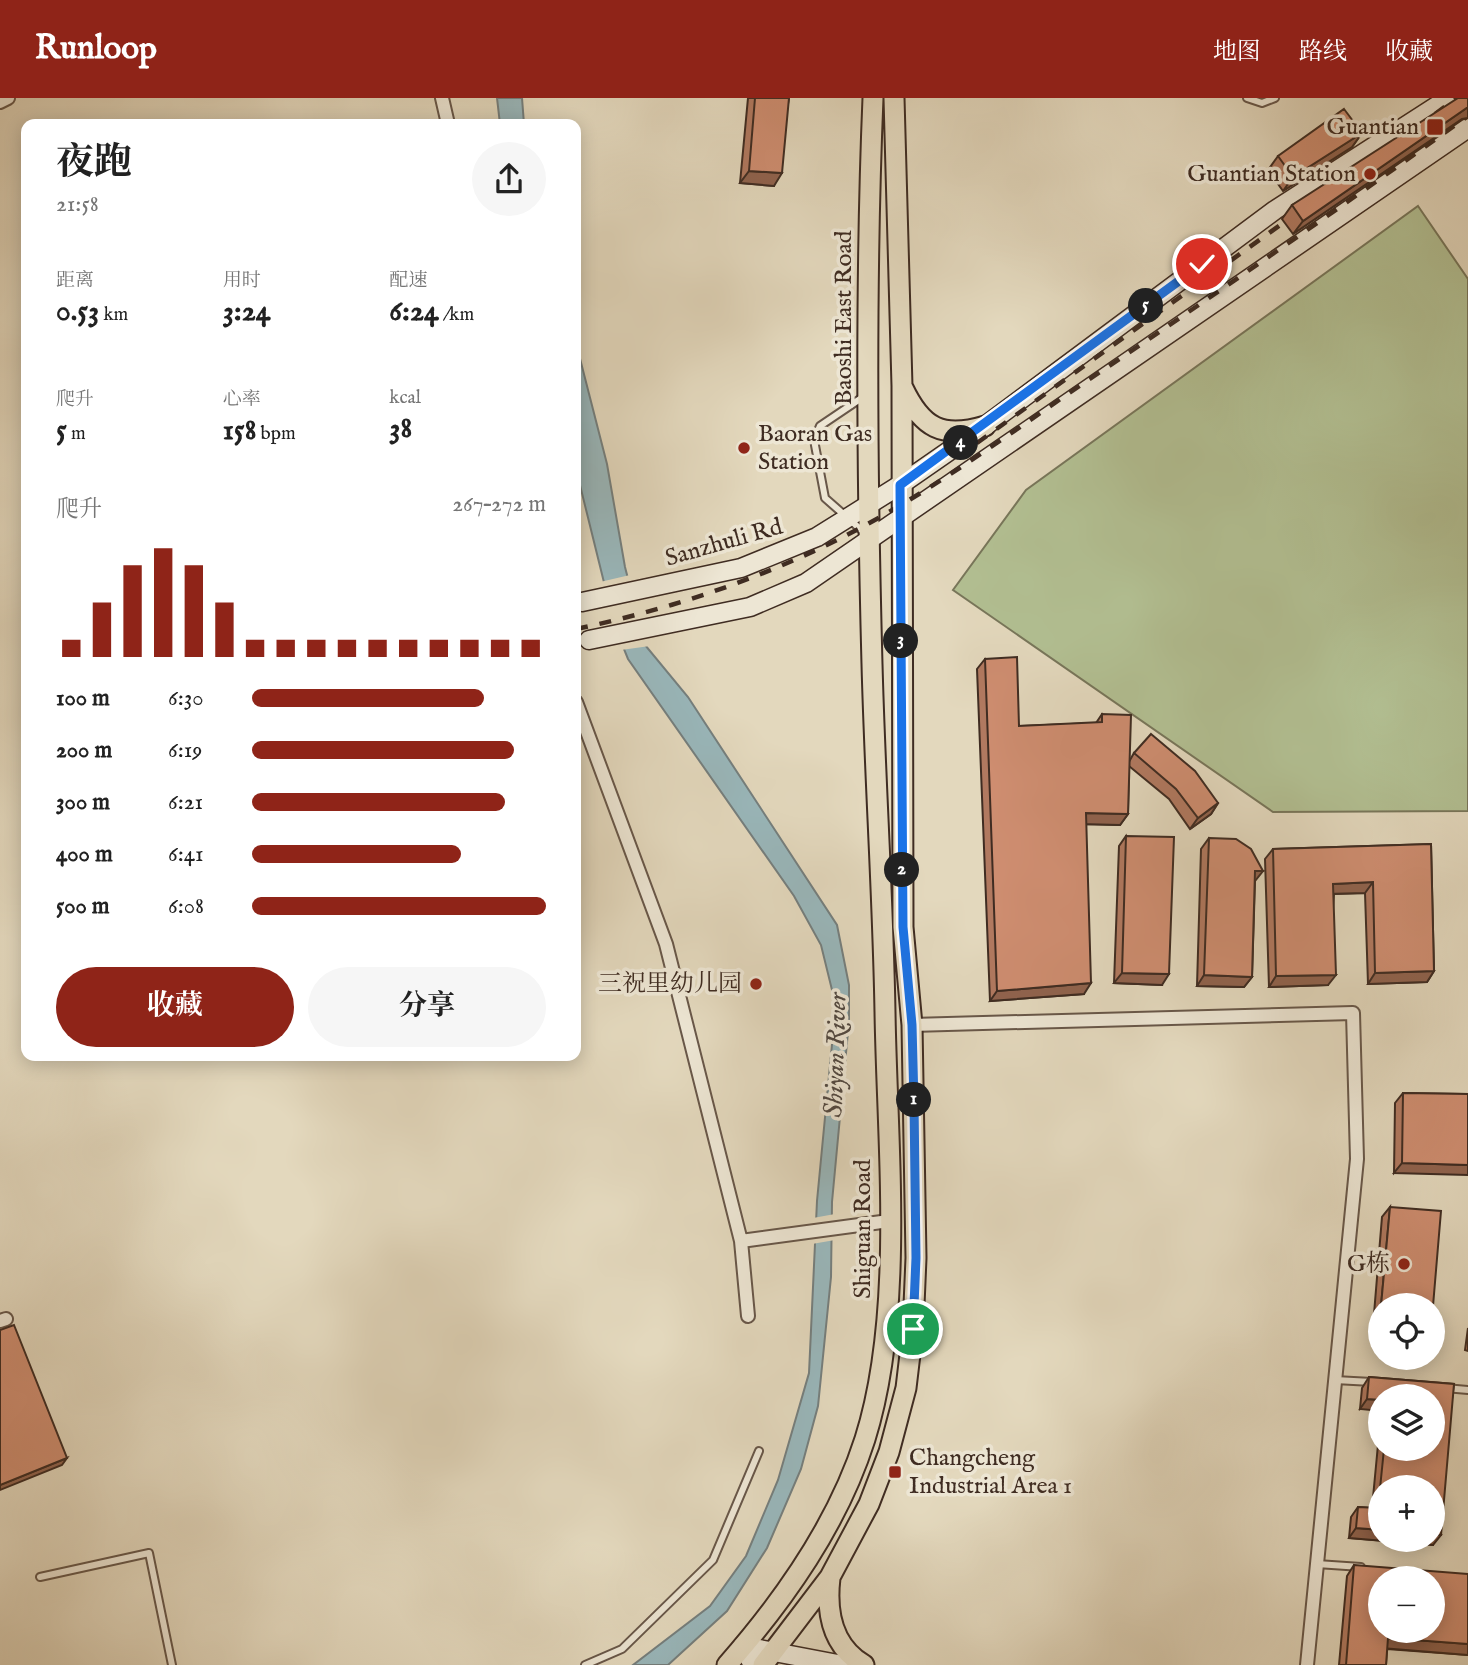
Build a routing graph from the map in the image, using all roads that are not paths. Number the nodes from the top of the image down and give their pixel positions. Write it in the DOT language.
graph roads {
  1 [pos="8,98"];
  2 [pos="442,98"];
  3 [pos="873,98"];
  4 [pos="894,98"];
  5 [pos="1247,98"];
  6 [pos="1275,98"];
  7 [pos="1449,98"];
  8 [pos="0,102"];
  9 [pos="1429,103"];
  10 [pos="446,119"];
  11 [pos="1468,128"];
  12 [pos="901,386"];
  13 [pos="868,394"];
  14 [pos="985,426"];
  15 [pos="900,485"];
  16 [pos="869,506"];
  17 [pos="900,515"];
  18 [pos="848,518"];
  19 [pos="870,537"];
  20 [pos="584,602"];
  21 [pos="590,640"];
  22 [pos="581,715"];
  23 [pos="912,1025"];
  24 [pos="889,1221"];
  25 [pos="741,1241"];
  26 [pos="748,1316"];
  27 [pos="1335,1380"];
  28 [pos="1375,1383"];
  29 [pos="1445,1388"];
  30 [pos="1468,1390"];
  31 [pos="759,1451"];
  32 [pos="1317,1564"];
  33 [pos="1368,1568"];
  34 [pos="40,1577"];
  35 [pos="830,1577"];
  36 [pos="743,1646"];
  37 [pos="768,1659"];
  38 [pos="172,1665"];
  39 [pos="585,1665"];
  40 [pos="727,1665"];
  41 [pos="754,1665"];
  42 [pos="844,1665"];
  43 [pos="864,1665"];
  44 [pos="1307,1665"];
  1 -- 8 [label="street"];
  2 -- 10 [label="street"];
  3 -- 13 [label="main road, Baoshi East Road"];
  4 -- 12 [label="main road"];
  5 -- 6 [label="lane"];
  7 -- 9 [label="main road, Sanzhuli Rd"];
  9 -- 14 [label="main road, Sanzhuli Rd"];
  11 -- 17 [label="main road"];
  12 -- 14 [label="main road"];
  12 -- 15 [label="main road"];
  13 -- 16 [label="main road, Baoshi East Road"];
  13 -- 18 [label="lane"];
  14 -- 15 [label="main road, Sanzhuli Rd"];
  15 -- 16 [label="main road, Sanzhuli Rd"];
  15 -- 17 [label="main road"];
  16 -- 18 [label="main road, Sanzhuli Rd"];
  16 -- 19 [label="main road, Baoshi East Road"];
  17 -- 19 [label="main road"];
  17 -- 23 [label="main road"];
  18 -- 19 [label="lane"];
  18 -- 20 [label="main road, Sanzhuli Rd"];
  19 -- 21 [label="main road"];
  19 -- 24 [label="main road, Shiguan Road"];
  22 -- 25 [label="street"];
  23 -- 27 [label="street"];
  23 -- 35 [label="main road"];
  24 -- 25 [label="street"];
  24 -- 36 [label="main road, Shiguan Road"];
  25 -- 26 [label="street"];
  27 -- 28 [label="lane"];
  27 -- 32 [label="street"];
  29 -- 30 [label="lane"];
  31 -- 39 [label="lane"];
  32 -- 33 [label="lane"];
  32 -- 44 [label="street"];
  34 -- 38 [label="lane"];
  35 -- 37 [label="main road"];
  35 -- 43 [label="main road"];
  36 -- 37 [label="main road"];
  36 -- 40 [label="main road, Shiguan Road"];
  36 -- 41 [label="main road"];
  37 -- 42 [label="main road"];
}
